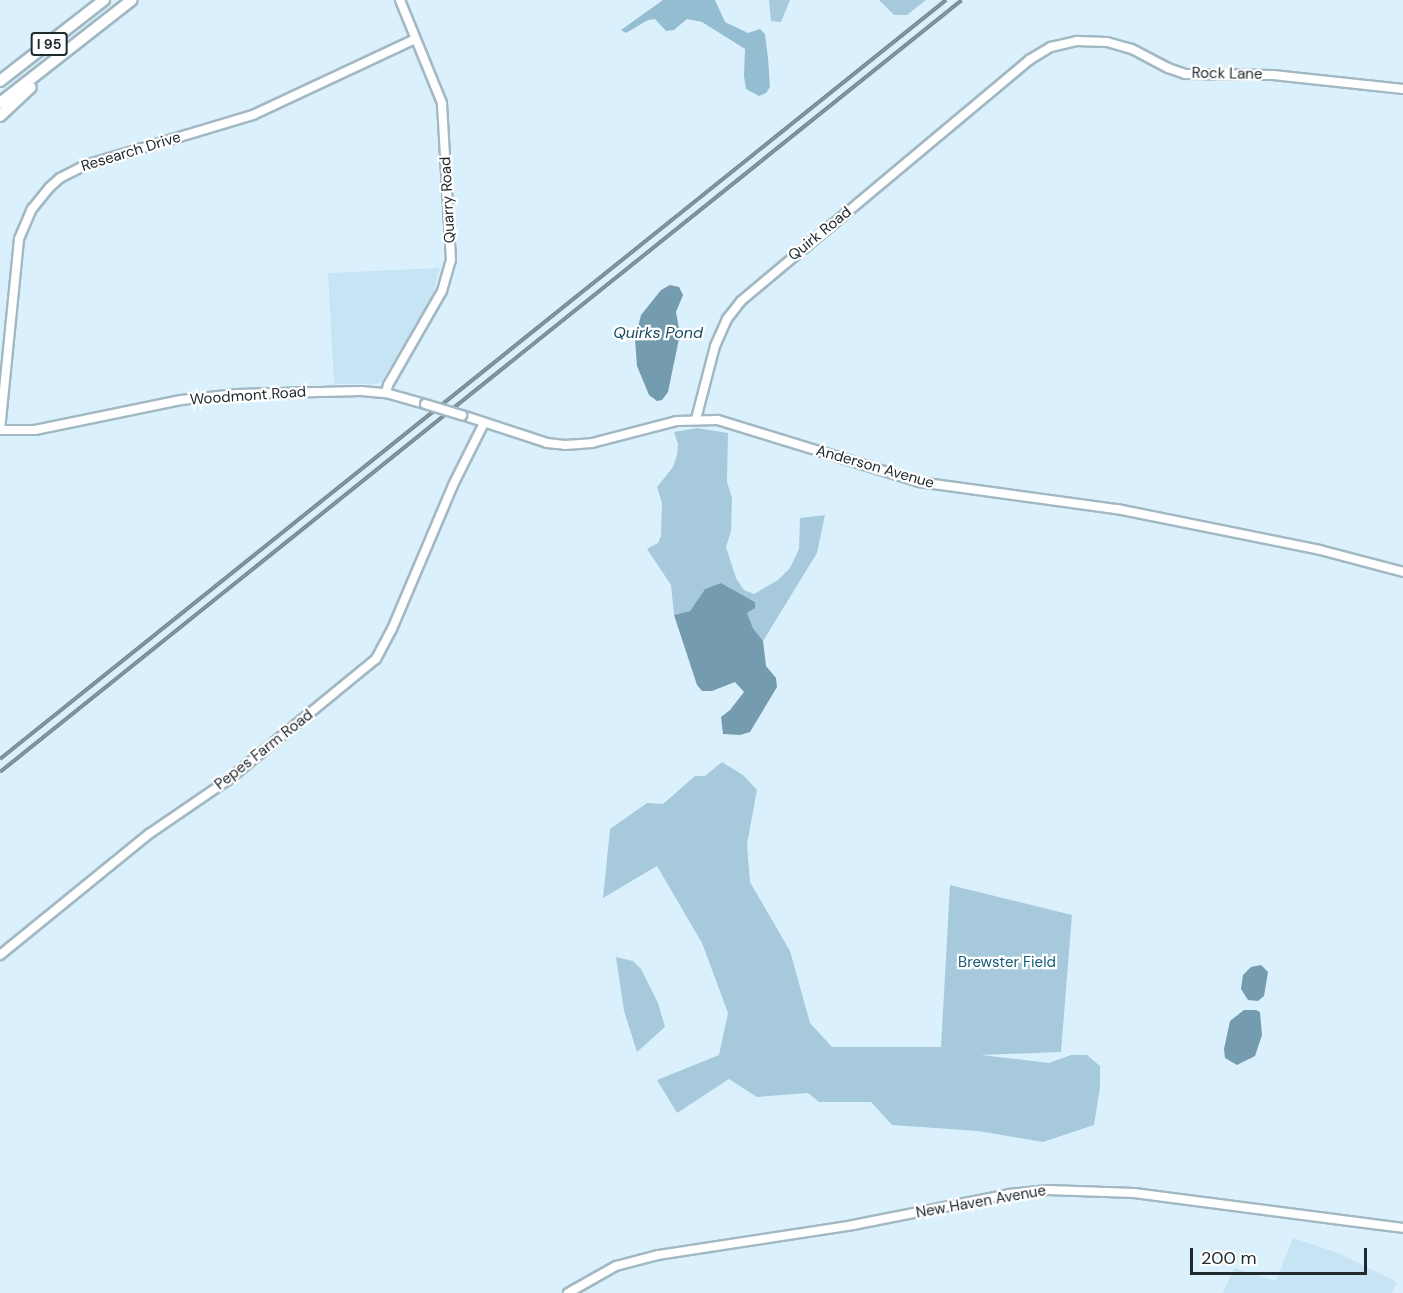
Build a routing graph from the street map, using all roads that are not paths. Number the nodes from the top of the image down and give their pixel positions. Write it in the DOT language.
graph roads {
  1 [pos="132,0"];
  2 [pos="400,0"];
  3 [pos="101,3"];
  4 [pos="415,39"];
  5 [pos="76,45"];
  6 [pos="0,72"];
  7 [pos="0,81"];
  8 [pos="998,86"];
  9 [pos="1403,89"];
  10 [pos="0,103"];
  11 [pos="0,116"];
  12 [pos="386,393"];
  13 [pos="425,404"];
  14 [pos="696,418"];
  15 [pos="484,423"];
  16 [pos="0,430"];
  17 [pos="1403,572"];
  18 [pos="0,955"];
  19 [pos="1403,1228"];
  20 [pos="568,1293"];
  1 -- 5 [label="highway, I 95"];
  2 -- 4 [label="street, Quarry Road"];
  3 -- 6 [label="highway"];
  3 -- 7 [label="highway, I 95"];
  4 -- 12 [label="street, Quarry Road"];
  4 -- 16 [label="street, Research Drive"];
  5 -- 10 [label="highway, I 95"];
  5 -- 11 [label="highway"];
  8 -- 9 [label="street, Rock Lane"];
  8 -- 14 [label="street, Quirk Road"];
  12 -- 13 [label="street, Woodmont Road"];
  12 -- 16 [label="street, Woodmont Road"];
  13 -- 15 [label="street, Anderson Avenue, bridge"];
  14 -- 15 [label="street, Anderson Avenue"];
  14 -- 17 [label="street, Anderson Avenue"];
  15 -- 18 [label="street, Pepes Farm Road"];
  19 -- 20 [label="street, New Haven Avenue"];
}
